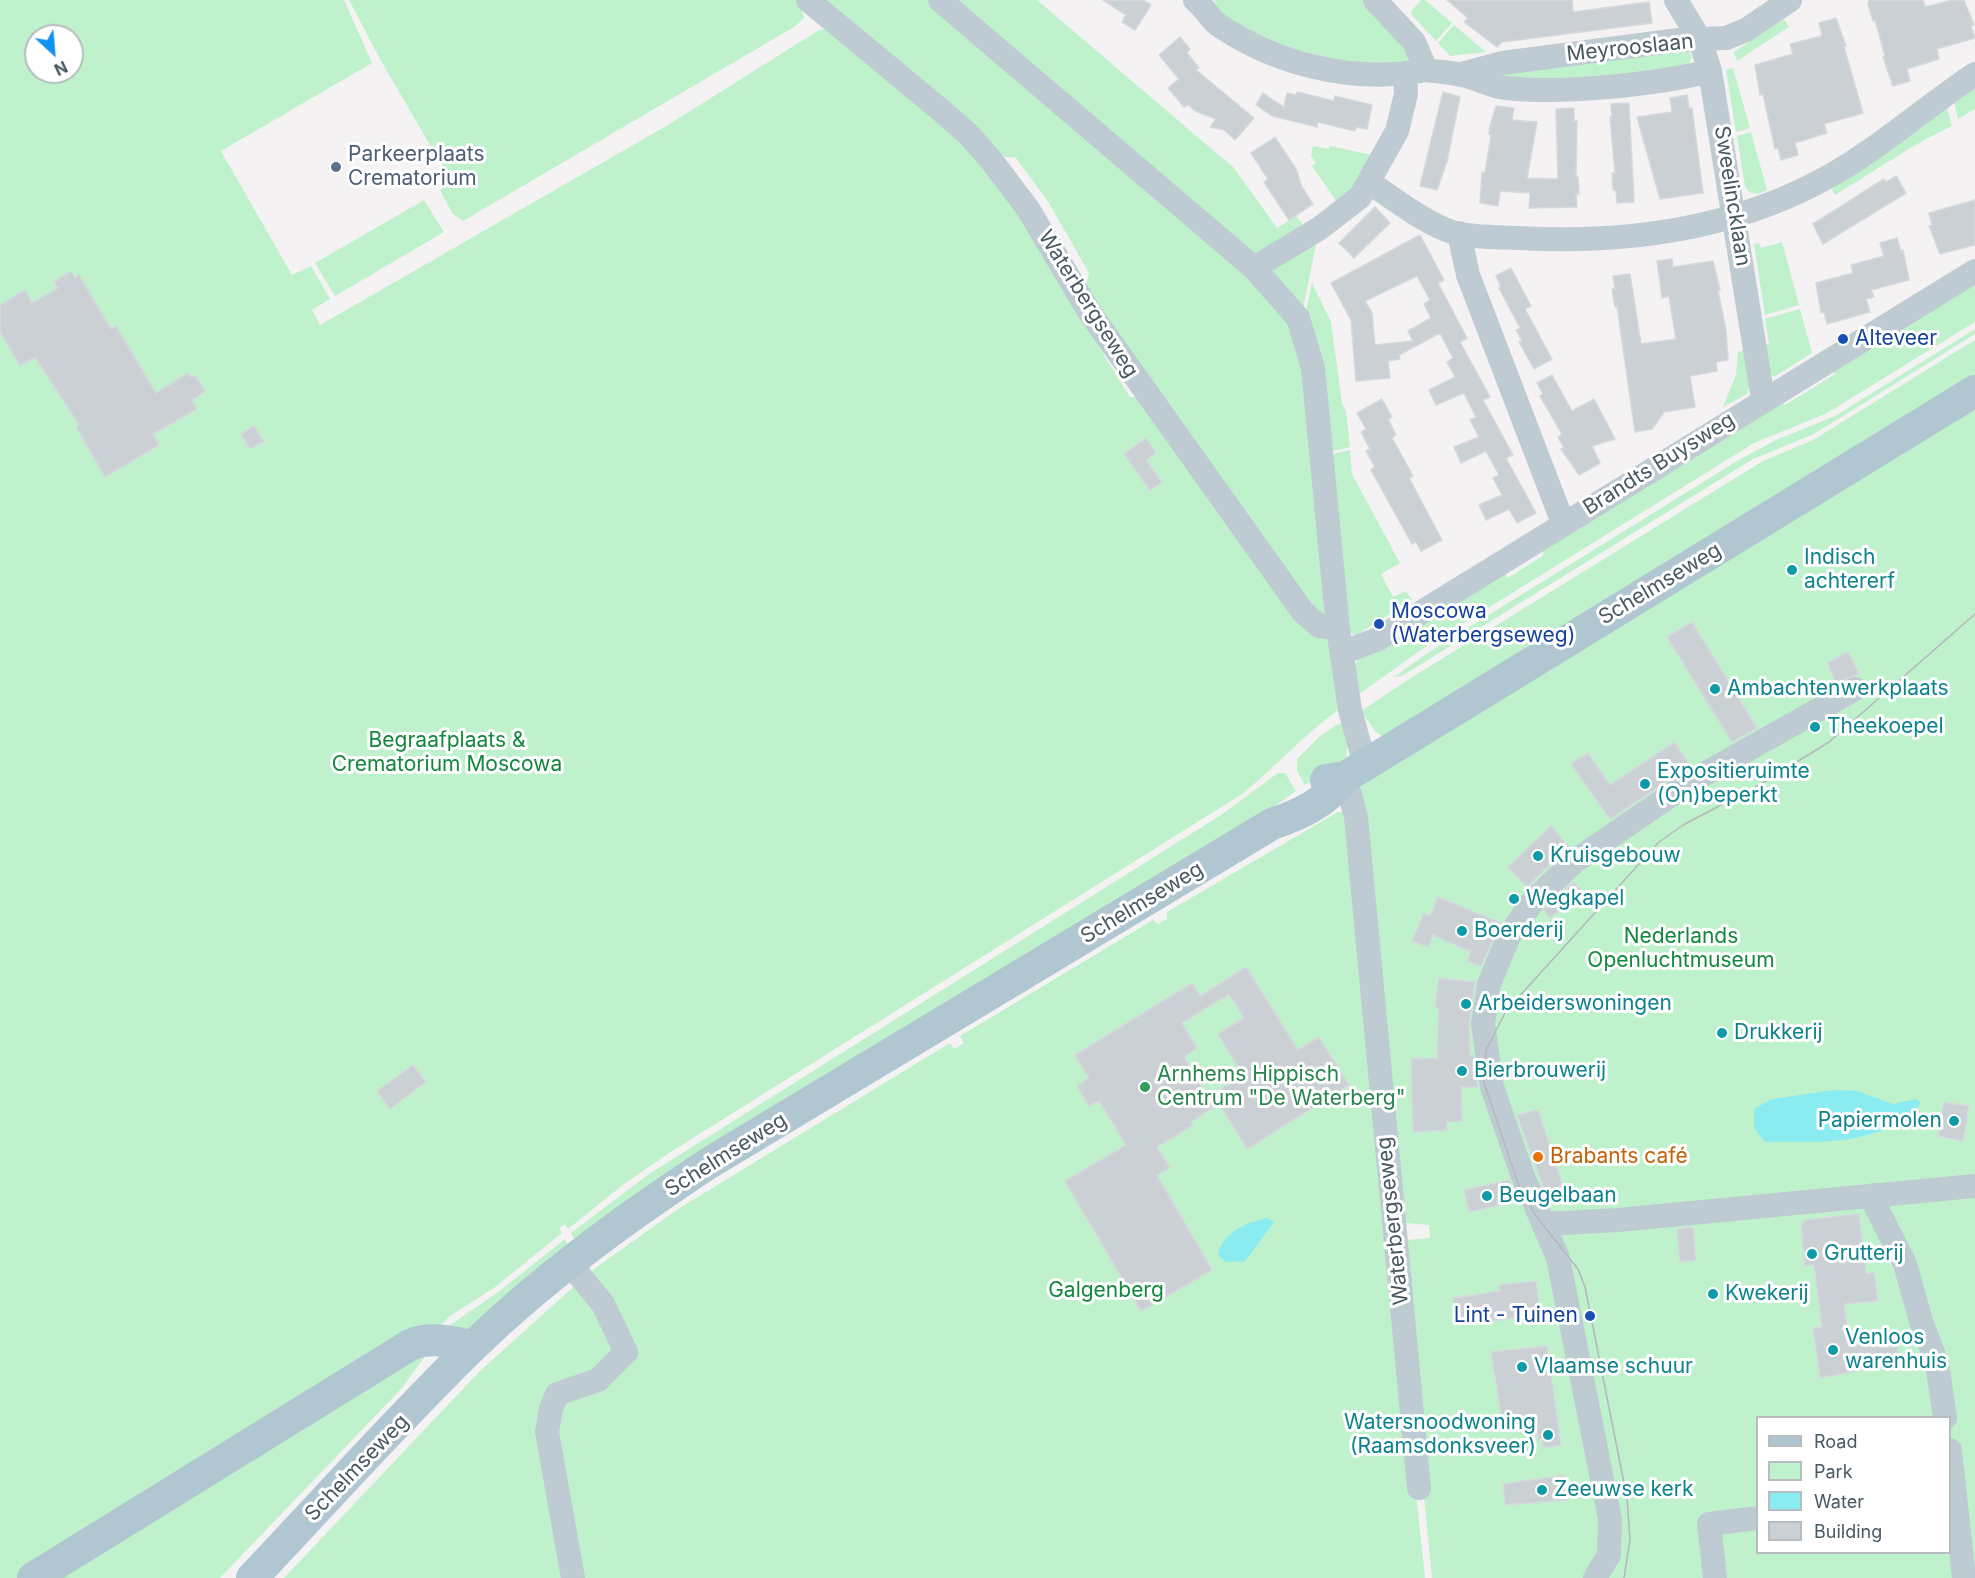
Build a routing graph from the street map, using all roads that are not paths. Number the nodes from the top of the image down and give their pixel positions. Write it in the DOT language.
graph roads {
  1 [pos="808,0"];
  2 [pos="940,0"];
  3 [pos="1375,0"];
  4 [pos="1676,0"];
  5 [pos="1790,0"];
  6 [pos="1203,4"];
  7 [pos="1700,40"];
  8 [pos="1710,71"];
  9 [pos="1434,73"];
  10 [pos="1975,74"];
  11 [pos="1370,183"];
  12 [pos="1736,217"];
  13 [pos="1459,233"];
  14 [pos="1254,268"];
  15 [pos="1975,271"];
  16 [pos="1975,391"];
  17 [pos="1763,399"];
  18 [pos="1563,523"];
  19 [pos="1338,629"];
  20 [pos="1341,653"];
  21 [pos="1855,689"];
  22 [pos="1355,771"];
  23 [pos="1975,1186"];
  24 [pos="1874,1195"];
  25 [pos="1544,1224"];
  26 [pos="576,1257"];
  27 [pos="472,1346"];
  28 [pos="1945,1416"];
  29 [pos="1951,1459"];
  30 [pos="1419,1488"];
  31 [pos="1756,1518"];
  32 [pos="33,1578"];
  33 [pos="252,1578"];
  34 [pos="573,1578"];
  35 [pos="1595,1578"];
  36 [pos="1715,1578"];
  37 [pos="1964,1578"];
  1 -- 19 [label="street, Waterbergseweg"];
  2 -- 14 [label="street, Waterbergseweg"];
  3 -- 9 [label="street"];
  4 -- 7 [label="street, Sweelincklaan"];
  5 -- 7 [label="street, Meyrooslaan"];
  6 -- 9 [label="street"];
  7 -- 8 [label="street, Sweelincklaan"];
  7 -- 9 [label="street, Meyrooslaan"];
  8 -- 9 [label="street, Meyrooslaan"];
  8 -- 12 [label="street, Sweelincklaan"];
  9 -- 11 [label="street"];
  10 -- 12 [label="street"];
  11 -- 13 [label="street"];
  11 -- 14 [label="street"];
  12 -- 13 [label="street"];
  12 -- 17 [label="street, Sweelincklaan"];
  13 -- 18 [label="street"];
  14 -- 19 [label="street, Waterbergseweg"];
  15 -- 17 [label="street, Brandts Buysweg"];
  16 -- 22 [label="main road, Schelmseweg"];
  17 -- 18 [label="street, Brandts Buysweg"];
  18 -- 20 [label="street, Brandts Buysweg"];
  19 -- 20 [label="street, Waterbergseweg"];
  20 -- 22 [label="street, Waterbergseweg"];
  21 -- 25 [label="street"];
  22 -- 26 [label="main road, Schelmseweg"];
  22 -- 30 [label="street, Waterbergseweg"];
  23 -- 24 [label="street"];
  24 -- 25 [label="street"];
  24 -- 28 [label="street"];
  25 -- 35 [label="street"];
  26 -- 27 [label="main road, Schelmseweg"];
  26 -- 34 [label="street"];
  27 -- 32 [label="main road"];
  27 -- 33 [label="main road, Schelmseweg"];
  29 -- 37 [label="street"];
  31 -- 36 [label="street"];
}
